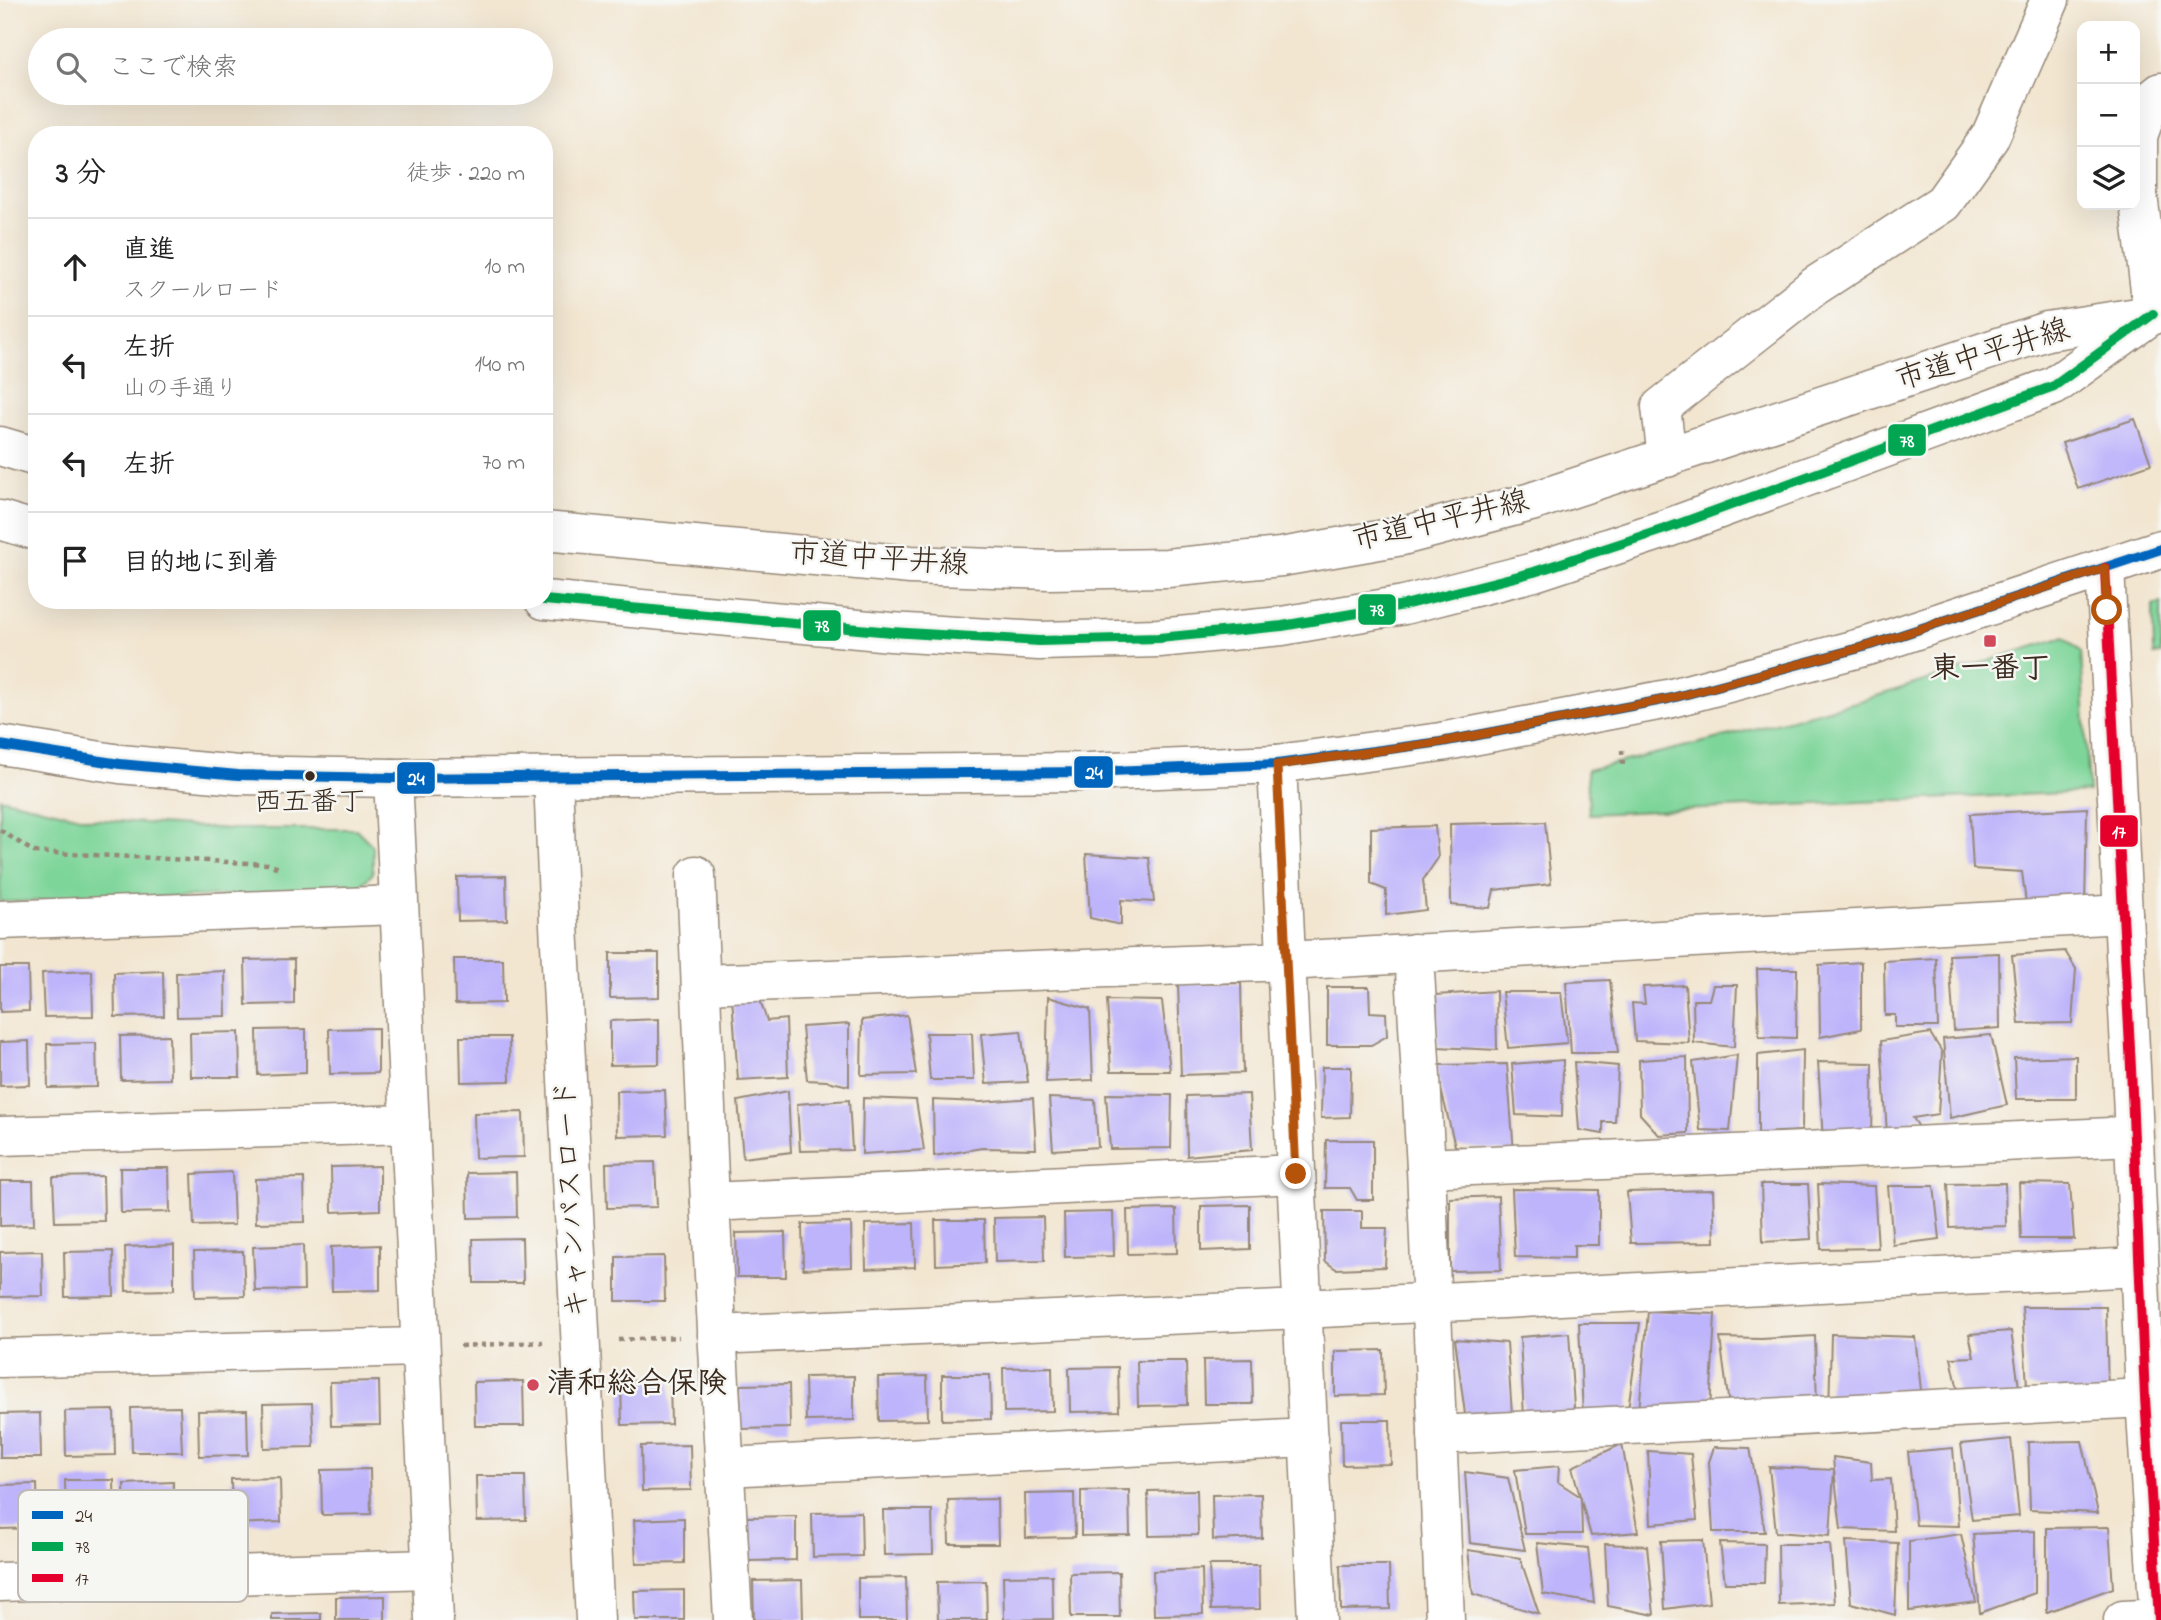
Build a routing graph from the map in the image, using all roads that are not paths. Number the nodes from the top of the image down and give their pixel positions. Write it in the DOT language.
graph roads {
  1 [pos="2050,0"];
  2 [pos="2161,92"];
  3 [pos="2157,313"];
  4 [pos="0,446"];
  5 [pos="28,454"];
  6 [pos="1667,458"];
  7 [pos="0,520"];
  8 [pos="28,528"];
  9 [pos="553,532"];
  10 [pos="2161,549"];
  11 [pos="2105,568"];
  12 [pos="553,601"];
  13 [pos="0,745"];
  14 [pos="1277,765"];
  15 [pos="393,778"];
  16 [pos="553,778"];
  17 [pos="696,875"];
  18 [pos="398,905"];
  19 [pos="2123,914"];
  20 [pos="0,920"];
  21 [pos="1414,953"];
  22 [pos="1286,961"];
  23 [pos="702,984"];
  24 [pos="410,1124"];
  25 [pos="0,1136"];
  26 [pos="2133,1136"];
  27 [pos="1426,1168"];
  28 [pos="1296,1174"];
  29 [pos="710,1202"];
  30 [pos="2140,1268"];
  31 [pos="1432,1302"];
  32 [pos="1302,1309"];
  33 [pos="717,1335"];
  34 [pos="420,1347"];
  35 [pos="0,1358"];
  36 [pos="2145,1398"];
  37 [pos="1437,1435"];
  38 [pos="1309,1438"];
  39 [pos="725,1467"];
  40 [pos="431,1569"];
  41 [pos="248,1575"];
  42 [pos="18,1581"];
  43 [pos="0,1582"];
  44 [pos="2151,1619"];
  45 [pos="434,1620"];
  46 [pos="595,1620"];
  47 [pos="733,1620"];
  48 [pos="1317,1620"];
  49 [pos="1445,1620"];
  1 -- 6 [label="street"];
  2 -- 3 [label="street"];
  3 -- 6 [label="street, 市道中平井線"];
  3 -- 12 [label="street, 市道中平井線"];
  4 -- 5 [label="street"];
  6 -- 9 [label="street, 市道中平井線"];
  7 -- 8 [label="street"];
  10 -- 11 [label="street"];
  11 -- 14 [label="street"];
  11 -- 19 [label="street"];
  13 -- 15 [label="street"];
  14 -- 16 [label="street"];
  14 -- 22 [label="street"];
  15 -- 16 [label="street"];
  15 -- 18 [label="street"];
  16 -- 46 [label="street, キャンパスロード"];
  17 -- 23 [label="street"];
  18 -- 20 [label="street"];
  18 -- 24 [label="street"];
  19 -- 21 [label="street"];
  19 -- 26 [label="street"];
  21 -- 22 [label="street"];
  21 -- 27 [label="street"];
  22 -- 23 [label="street"];
  22 -- 28 [label="street"];
  23 -- 29 [label="street"];
  24 -- 25 [label="street"];
  24 -- 34 [label="street"];
  26 -- 27 [label="street"];
  26 -- 30 [label="street"];
  27 -- 31 [label="street"];
  28 -- 29 [label="street"];
  28 -- 32 [label="street"];
  29 -- 33 [label="street"];
  30 -- 31 [label="street"];
  30 -- 36 [label="street"];
  31 -- 32 [label="street"];
  31 -- 37 [label="street"];
  32 -- 33 [label="street"];
  32 -- 38 [label="street"];
  33 -- 39 [label="street"];
  34 -- 35 [label="street"];
  34 -- 40 [label="street"];
  36 -- 37 [label="street"];
  36 -- 44 [label="street"];
  37 -- 49 [label="street"];
  38 -- 39 [label="street"];
  38 -- 48 [label="street"];
  39 -- 47 [label="street"];
  40 -- 41 [label="street"];
  40 -- 45 [label="street"];
  42 -- 43 [label="street"];
}
